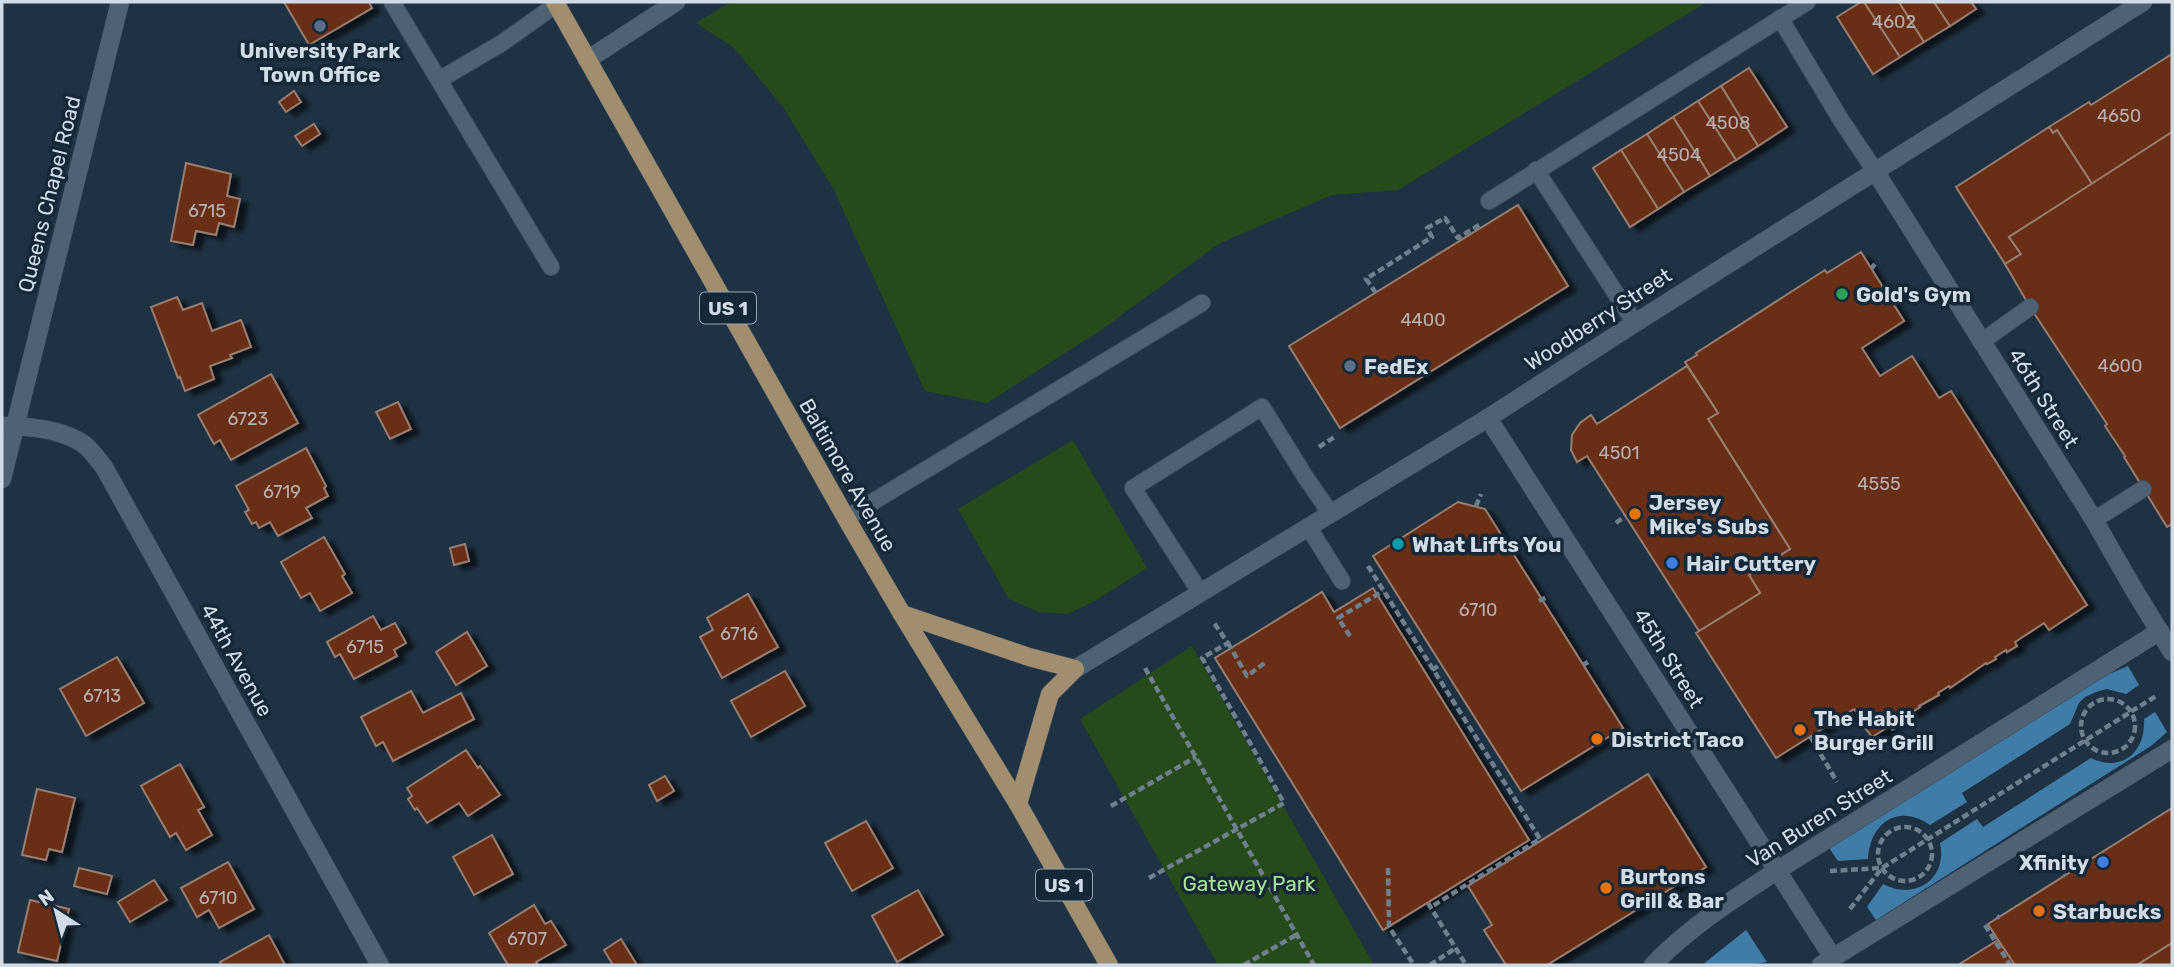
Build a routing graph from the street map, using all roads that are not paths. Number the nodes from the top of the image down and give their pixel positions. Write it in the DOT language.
graph roads {
  1 [pos="120,2"];
  2 [pos="392,2"];
  3 [pos="676,2"];
  4 [pos="1807,2"];
  5 [pos="2143,2"];
  6 [pos="556,3"];
  7 [pos="1780,18"];
  8 [pos="587,60"];
  9 [pos="439,80"];
  10 [pos="1536,170"];
  11 [pos="1875,172"];
  12 [pos="1489,201"];
  13 [pos="551,267"];
  14 [pos="1202,303"];
  15 [pos="2030,307"];
  16 [pos="1635,323"];
  17 [pos="1981,342"];
  18 [pos="1488,418"];
  19 [pos="8,426"];
  20 [pos="2,479"];
  21 [pos="2143,489"];
  22 [pos="1331,514"];
  23 [pos="846,518"];
  24 [pos="2095,520"];
  25 [pos="1309,528"];
  26 [pos="1342,581"];
  27 [pos="1200,592"];
  28 [pos="902,614"];
  29 [pos="2160,632"];
  30 [pos="2172,652"];
  31 [pos="1075,669"];
  32 [pos="2172,749"];
  33 [pos="1018,804"];
  34 [pos="1778,870"];
  35 [pos="1830,963"];
  36 [pos="380,965"];
  37 [pos="1109,965"];
  38 [pos="1653,965"];
  1 -- 19 [label="street, Queens Chapel Road"];
  2 -- 9 [label="lane"];
  3 -- 8 [label="street"];
  4 -- 7 [label="lane"];
  5 -- 11 [label="street, Woodberry Street"];
  6 -- 8 [label="main road, Baltimore Avenue / US 1"];
  6 -- 9 [label="lane"];
  7 -- 10 [label="lane"];
  7 -- 11 [label="lane"];
  8 -- 23 [label="main road, Baltimore Avenue / US 1"];
  9 -- 13 [label="lane"];
  10 -- 12 [label="lane"];
  10 -- 16 [label="lane"];
  11 -- 16 [label="street, Woodberry Street"];
  11 -- 17 [label="street, 46th Street"];
  14 -- 23 [label="lane"];
  15 -- 17 [label="lane"];
  16 -- 18 [label="street, Woodberry Street"];
  17 -- 24 [label="street, 46th Street"];
  18 -- 22 [label="street, Woodberry Street"];
  18 -- 34 [label="street, 45th Street"];
  19 -- 20 [label="street, Queens Chapel Road"];
  19 -- 36 [label="street, 44th Avenue"];
  21 -- 24 [label="lane"];
  22 -- 25 [label="street, Woodberry Street"];
  22 -- 27 [label="lane"];
  23 -- 28 [label="main road, Baltimore Avenue / US 1"];
  24 -- 29 [label="street, 46th Street"];
  25 -- 26 [label="lane"];
  25 -- 27 [label="street, Woodberry Street"];
  27 -- 31 [label="street, Woodberry Street"];
  28 -- 31 [label="main road"];
  28 -- 33 [label="main road, Baltimore Avenue / US 1"];
  29 -- 30 [label="street, 46th Street"];
  29 -- 34 [label="street, Van Buren Street"];
  31 -- 33 [label="main road"];
  32 -- 35 [label="street"];
  33 -- 37 [label="main road, Baltimore Avenue / US 1"];
  34 -- 35 [label="street, 45th Street"];
  34 -- 38 [label="street, Van Buren Street"];
}
